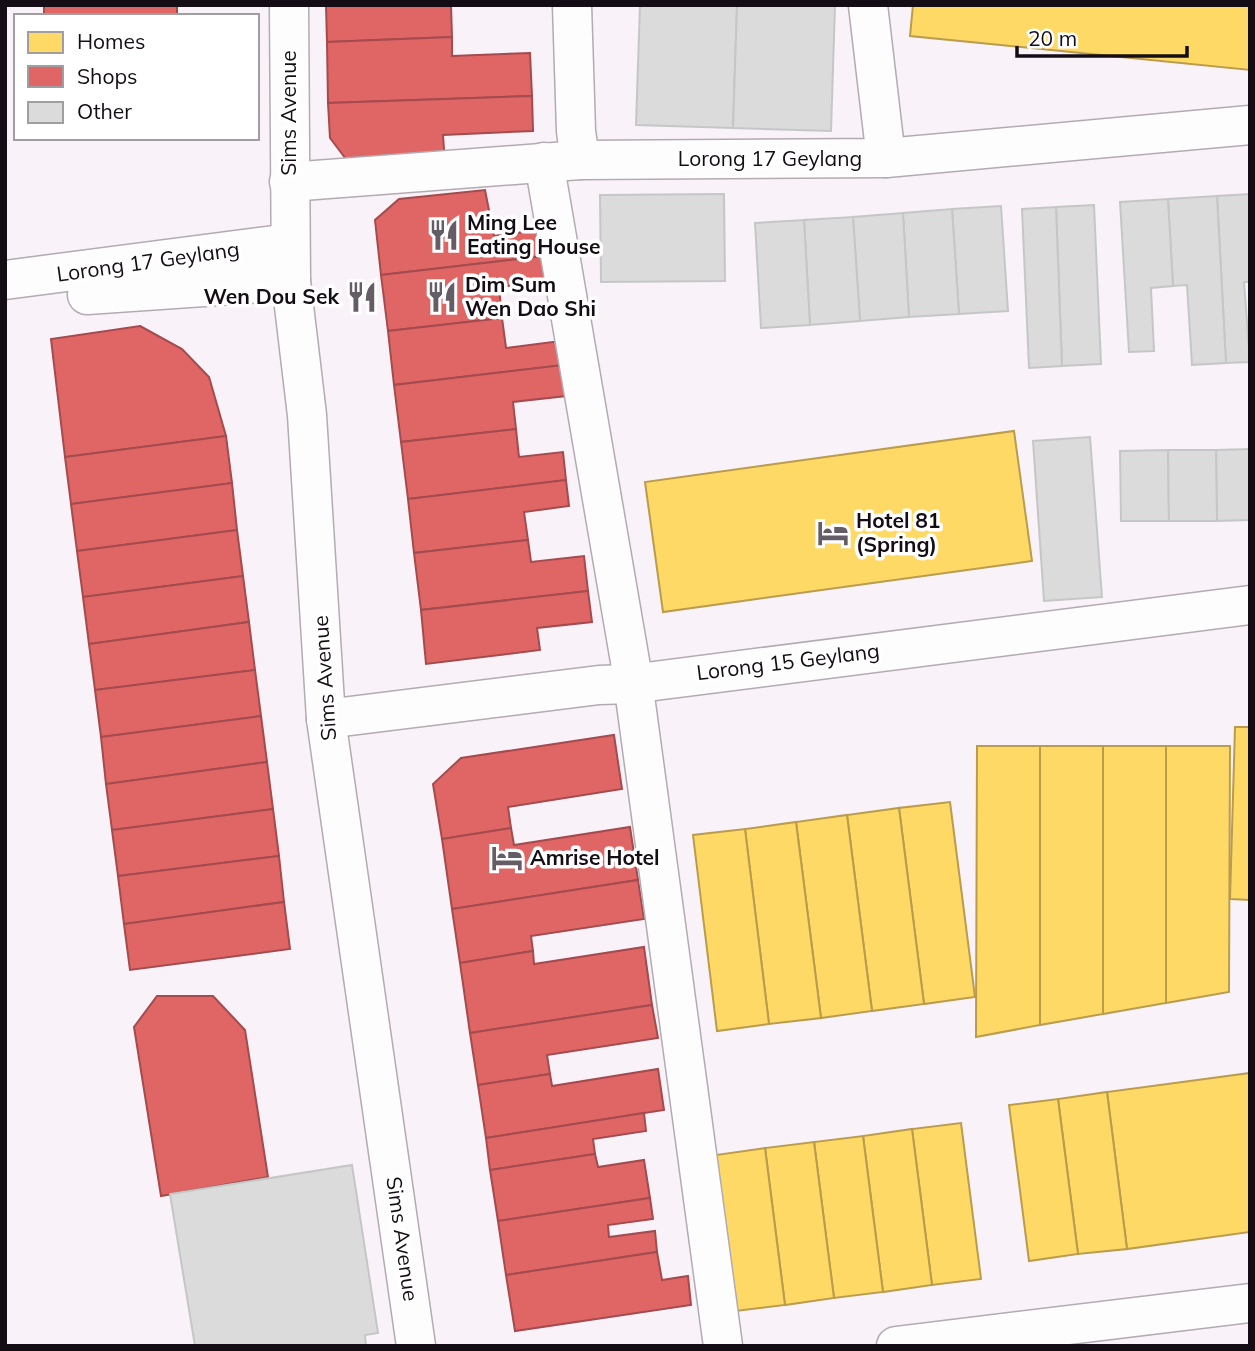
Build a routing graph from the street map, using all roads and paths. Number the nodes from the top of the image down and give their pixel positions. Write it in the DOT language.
graph roads {
  1 [pos="289,5"];
  2 [pos="572,5"];
  3 [pos="868,5"];
  4 [pos="1250,125"];
  5 [pos="886,158"];
  6 [pos="562,161"];
  7 [pos="289,182"];
  8 [pos="290,243"];
  9 [pos="5,280"];
  10 [pos="291,281"];
  11 [pos="5,303"];
  12 [pos="1250,605"];
  13 [pos="631,684"];
  14 [pos="326,719"];
  15 [pos="1250,1303"];
  16 [pos="416,1346"];
  17 [pos="723,1346"];
  18 [pos="896,1346"];
  1 -- 7 [label="street, Sims Avenue"];
  2 -- 6 [label="street"];
  3 -- 5 [label="street"];
  4 -- 5 [label="street, Lorong 17 Geylang"];
  5 -- 6 [label="street, Lorong 17 Geylang"];
  6 -- 7 [label="street, Lorong 17 Geylang"];
  6 -- 13 [label="street"];
  7 -- 8 [label="street, Sims Avenue"];
  8 -- 9 [label="street, Lorong 17 Geylang"];
  8 -- 10 [label="street, Sims Avenue"];
  10 -- 11 [label="street, Lorong 17 Geylang"];
  10 -- 14 [label="street, Sims Avenue"];
  12 -- 13 [label="street, Lorong 15 Geylang"];
  13 -- 14 [label="street, Lorong 15 Geylang"];
  13 -- 17 [label="street"];
  14 -- 16 [label="street, Sims Avenue"];
  15 -- 18 [label="street"];
}
